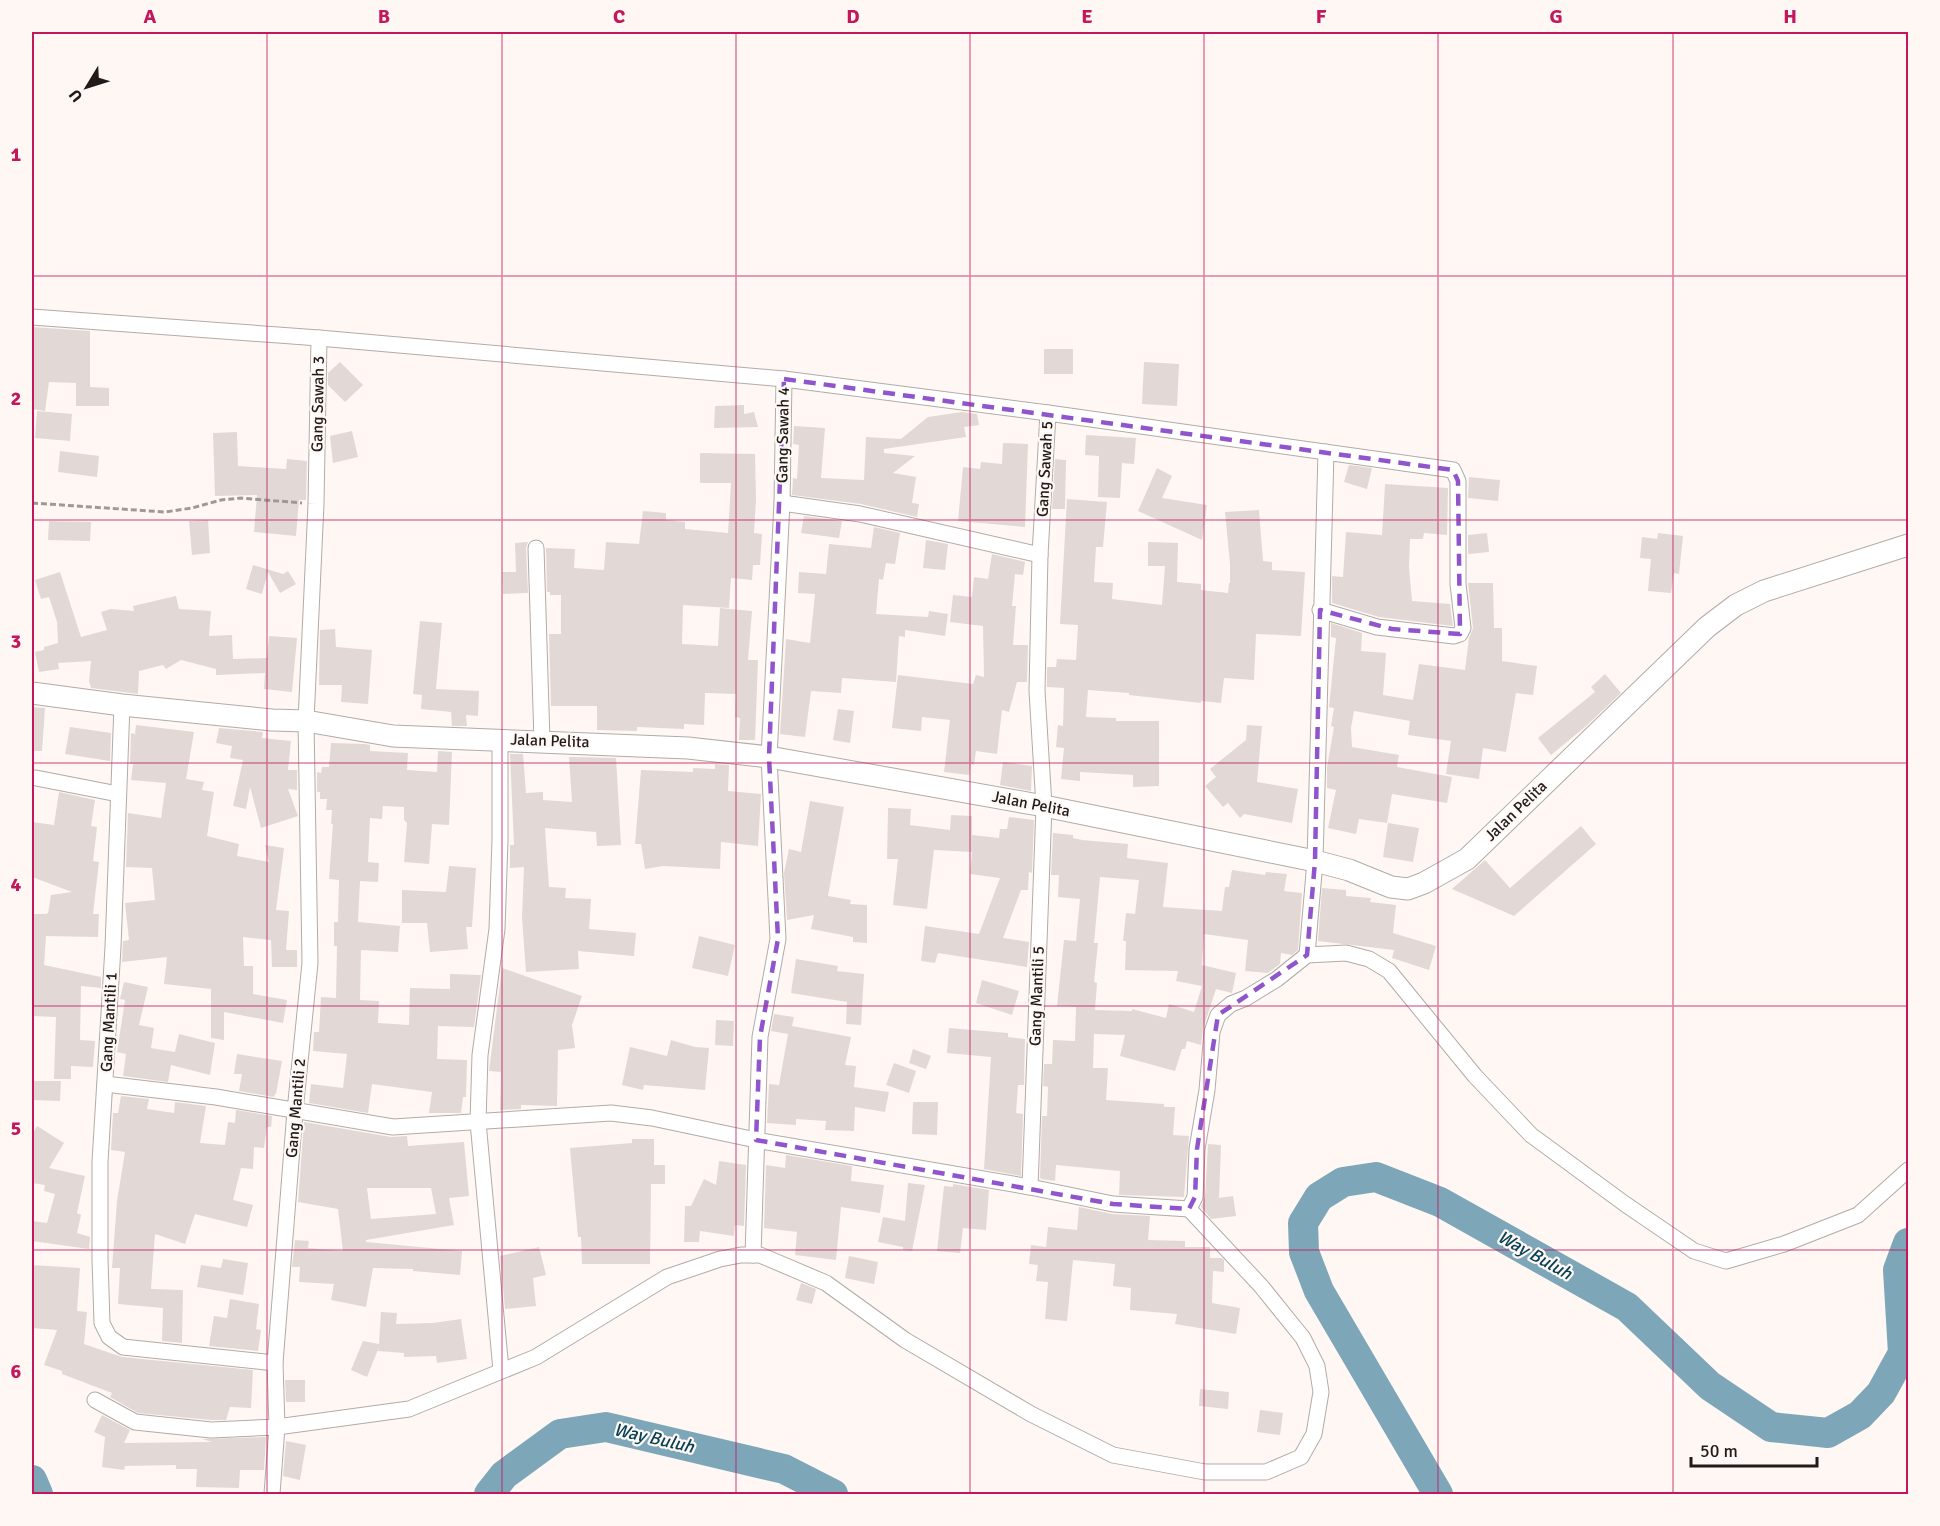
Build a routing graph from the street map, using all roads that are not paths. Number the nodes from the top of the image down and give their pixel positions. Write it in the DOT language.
graph roads {
  1 [pos="32,317"];
  2 [pos="319,338"];
  3 [pos="784,379"];
  4 [pos="1048,412"];
  5 [pos="1326,453"];
  6 [pos="782,503"];
  7 [pos="1908,545"];
  8 [pos="536,548"];
  9 [pos="1040,555"];
  10 [pos="1320,610"];
  11 [pos="32,693"];
  12 [pos="122,705"];
  13 [pos="306,721"];
  14 [pos="500,739"];
  15 [pos="542,741"];
  16 [pos="769,757"];
  17 [pos="36,778"];
  18 [pos="118,794"];
  19 [pos="1044,806"];
  20 [pos="1315,861"];
  21 [pos="1306,954"];
  22 [pos="105,1084"];
  23 [pos="295,1111"];
  24 [pos="478,1122"];
  25 [pos="756,1140"];
  26 [pos="1908,1170"];
  27 [pos="1030,1187"];
  28 [pos="1189,1209"];
  29 [pos="753,1255"];
  30 [pos="276,1363"];
  31 [pos="501,1370"];
  32 [pos="95,1400"];
  33 [pos="277,1427"];
  34 [pos="272,1494"];
  1 -- 2 [label="street, Gang Sawah 3"];
  2 -- 3 [label="street"];
  2 -- 13 [label="street, Gang Sawah 3"];
  3 -- 4 [label="street, Gang Sawah 4"];
  3 -- 6 [label="street, Gang Sawah 4"];
  4 -- 5 [label="street, Gang Sawah 5"];
  4 -- 9 [label="street, Gang Sawah 5"];
  5 -- 10 [label="street"];
  5 -- 10 [label="street, Gang Sawah 5"];
  6 -- 9 [label="street"];
  6 -- 16 [label="street, Gang Sawah 4"];
  7 -- 20 [label="street, Jalan Pelita"];
  8 -- 15 [label="street"];
  9 -- 19 [label="street, Gang Sawah 5"];
  10 -- 20 [label="street"];
  11 -- 12 [label="street, Jalan Pelita"];
  12 -- 13 [label="street, Jalan Pelita"];
  12 -- 18 [label="street, Gang Mantili 1"];
  13 -- 14 [label="street, Jalan Pelita"];
  13 -- 23 [label="street, Gang Mantili 2"];
  14 -- 15 [label="street, Jalan Pelita"];
  14 -- 24 [label="street"];
  15 -- 16 [label="street, Jalan Pelita"];
  16 -- 19 [label="street, Jalan Pelita"];
  16 -- 25 [label="street, Gang Sawah 4"];
  17 -- 18 [label="street"];
  18 -- 22 [label="street, Gang Mantili 1"];
  19 -- 20 [label="street, Jalan Pelita"];
  19 -- 27 [label="street, Gang Mantili 5"];
  20 -- 21 [label="street"];
  21 -- 26 [label="street"];
  21 -- 28 [label="street"];
  22 -- 23 [label="street"];
  22 -- 30 [label="street, Gang Mantili 1"];
  23 -- 24 [label="street"];
  23 -- 30 [label="street, Gang Mantili 2"];
  24 -- 25 [label="street"];
  24 -- 31 [label="street"];
  25 -- 27 [label="street"];
  25 -- 29 [label="street, Gang Sawah 4"];
  27 -- 28 [label="street"];
  28 -- 29 [label="street"];
  29 -- 31 [label="street"];
  30 -- 33 [label="street, Gang Mantili 2"];
  31 -- 33 [label="street"];
  32 -- 33 [label="street"];
  33 -- 34 [label="street, Gang Mantili 2"];
}
